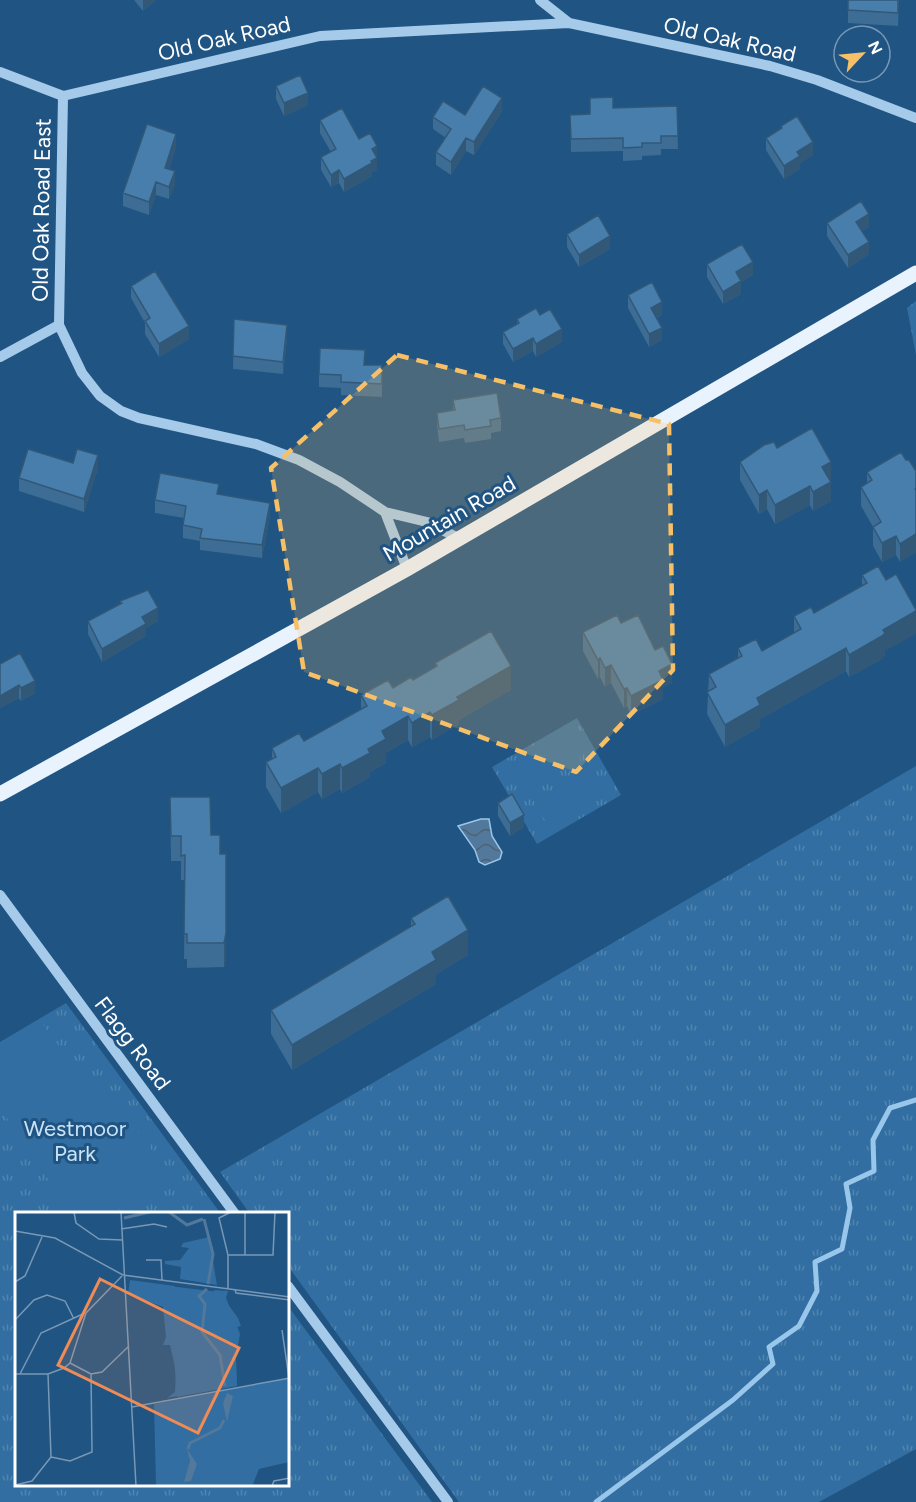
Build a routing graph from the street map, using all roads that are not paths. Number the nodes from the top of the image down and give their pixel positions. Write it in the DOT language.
graph roads {
  1 [pos="540,0"];
  2 [pos="569,23"];
  3 [pos="0,72"];
  4 [pos="63,96"];
  5 [pos="916,118"];
  6 [pos="916,273"];
  7 [pos="59,325"];
  8 [pos="0,357"];
  9 [pos="385,512"];
  10 [pos="458,538"];
  11 [pos="407,569"];
  12 [pos="0,794"];
  13 [pos="0,895"];
  14 [pos="234,1212"];
  15 [pos="290,1289"];
  16 [pos="448,1502"];
  1 -- 2 [label="street"];
  2 -- 4 [label="street, Old Oak Road"];
  2 -- 5 [label="street, Old Oak Road"];
  3 -- 4 [label="street"];
  4 -- 7 [label="street, Old Oak Road East"];
  6 -- 10 [label="main road, Mountain Road"];
  7 -- 8 [label="street"];
  7 -- 9 [label="street"];
  9 -- 10 [label="street"];
  9 -- 11 [label="street"];
  10 -- 11 [label="main road, Mountain Road"];
  11 -- 12 [label="main road, Mountain Road"];
  13 -- 14 [label="street, Flagg Road"];
  15 -- 16 [label="street"];
}
